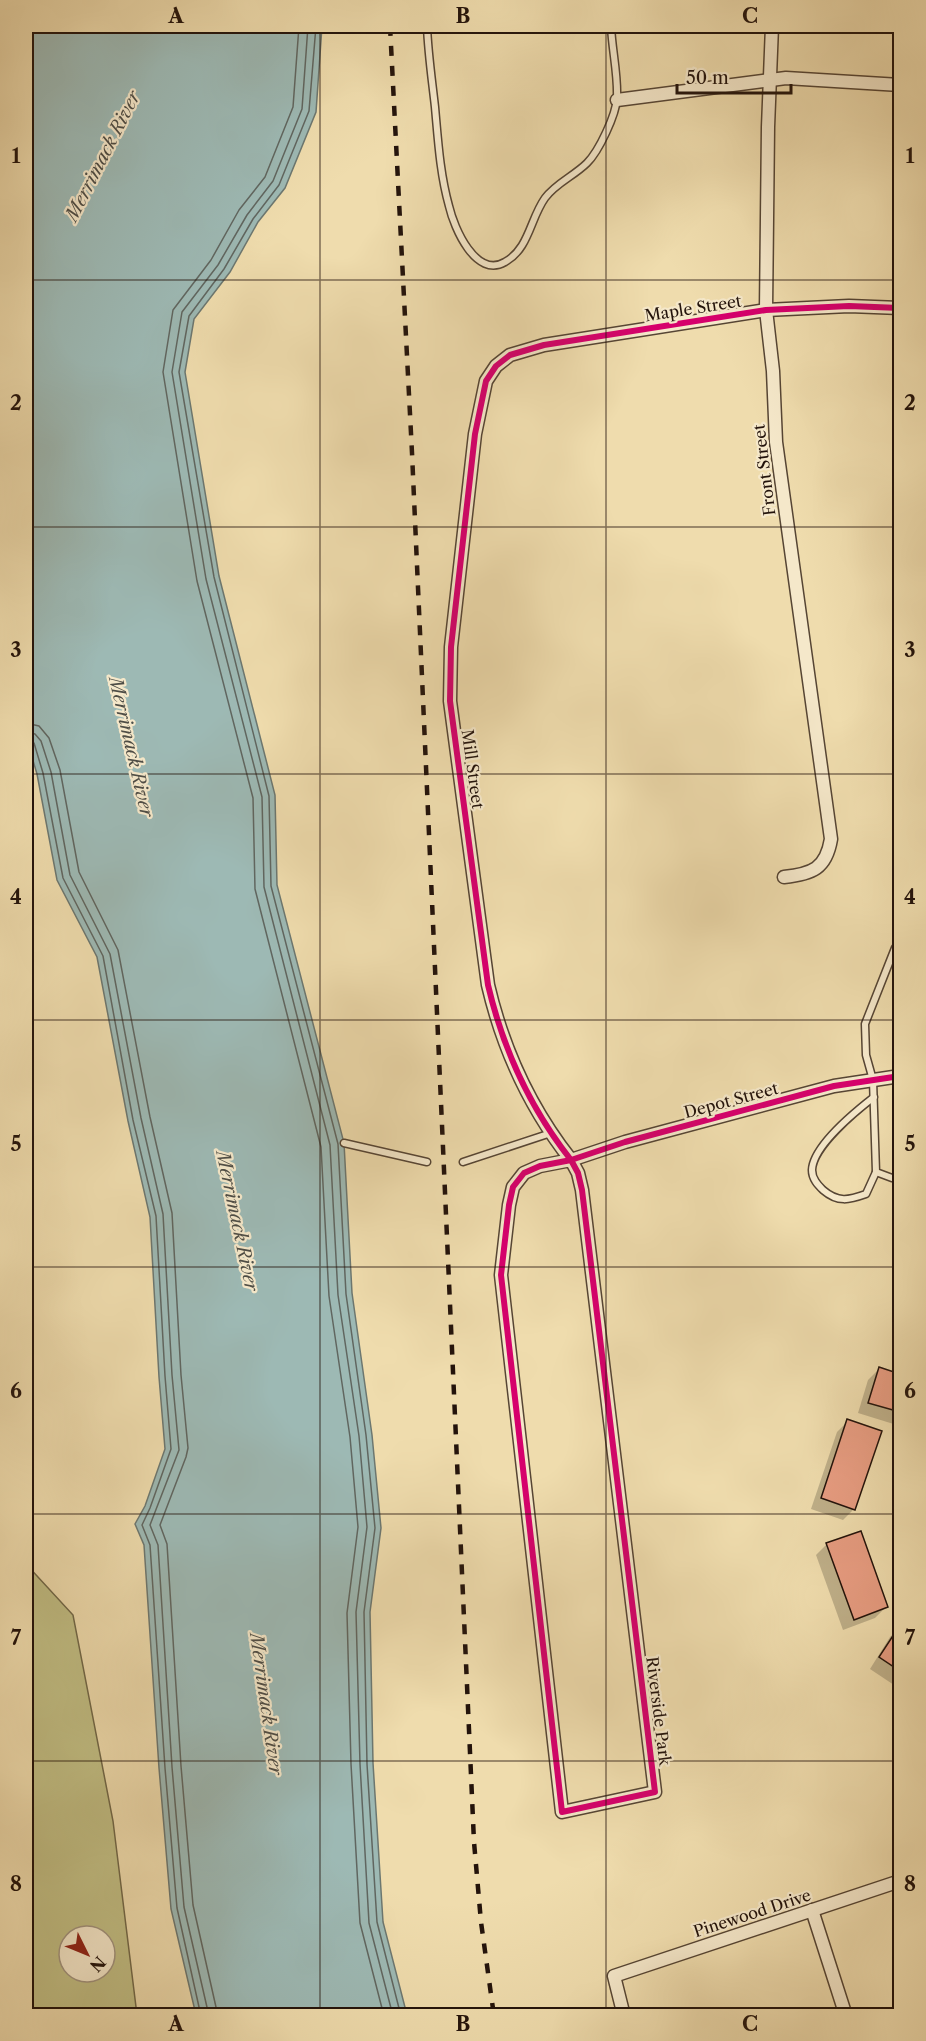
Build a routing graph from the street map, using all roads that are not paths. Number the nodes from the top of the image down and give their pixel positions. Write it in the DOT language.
graph roads {
  1 [pos="427,26"];
  2 [pos="611,26"];
  3 [pos="772,26"];
  4 [pos="771,80"];
  5 [pos="900,84"];
  6 [pos="617,100"];
  7 [pos="900,308"];
  8 [pos="766,310"];
  9 [pos="496,366"];
  10 [pos="784,877"];
  11 [pos="895,948"];
  12 [pos="900,1076"];
  13 [pos="873,1080"];
  14 [pos="874,1096"];
  15 [pos="551,1133"];
  16 [pos="344,1143"];
  17 [pos="570,1160"];
  18 [pos="427,1162"];
  19 [pos="463,1162"];
  20 [pos="876,1172"];
  21 [pos="900,1178"];
  22 [pos="900,1881"];
  23 [pos="812,1910"];
  24 [pos="624,2016"];
  25 [pos="846,2016"];
  1 -- 6 [label="lane"];
  2 -- 6 [label="lane"];
  3 -- 4 [label="street, Front Street"];
  4 -- 5 [label="street"];
  4 -- 6 [label="street"];
  4 -- 8 [label="street, Front Street"];
  7 -- 8 [label="street, Maple Street"];
  8 -- 9 [label="street, Maple Street"];
  8 -- 10 [label="street, Front Street"];
  9 -- 15 [label="street, Mill Street"];
  11 -- 13 [label="lane"];
  12 -- 13 [label="street, Depot Street"];
  13 -- 14 [label="lane"];
  13 -- 17 [label="street, Depot Street"];
  14 -- 20 [label="lane"];
  14 -- 20 [label="lane"];
  15 -- 17 [label="street, Mill Street"];
  15 -- 19 [label="lane"];
  16 -- 18 [label="lane"];
  17 -- 17 [label="street, Riverside Park"];
  20 -- 21 [label="lane"];
  22 -- 23 [label="street, Pinewood Drive"];
  23 -- 24 [label="street, Pinewood Drive"];
  23 -- 25 [label="street"];
}
